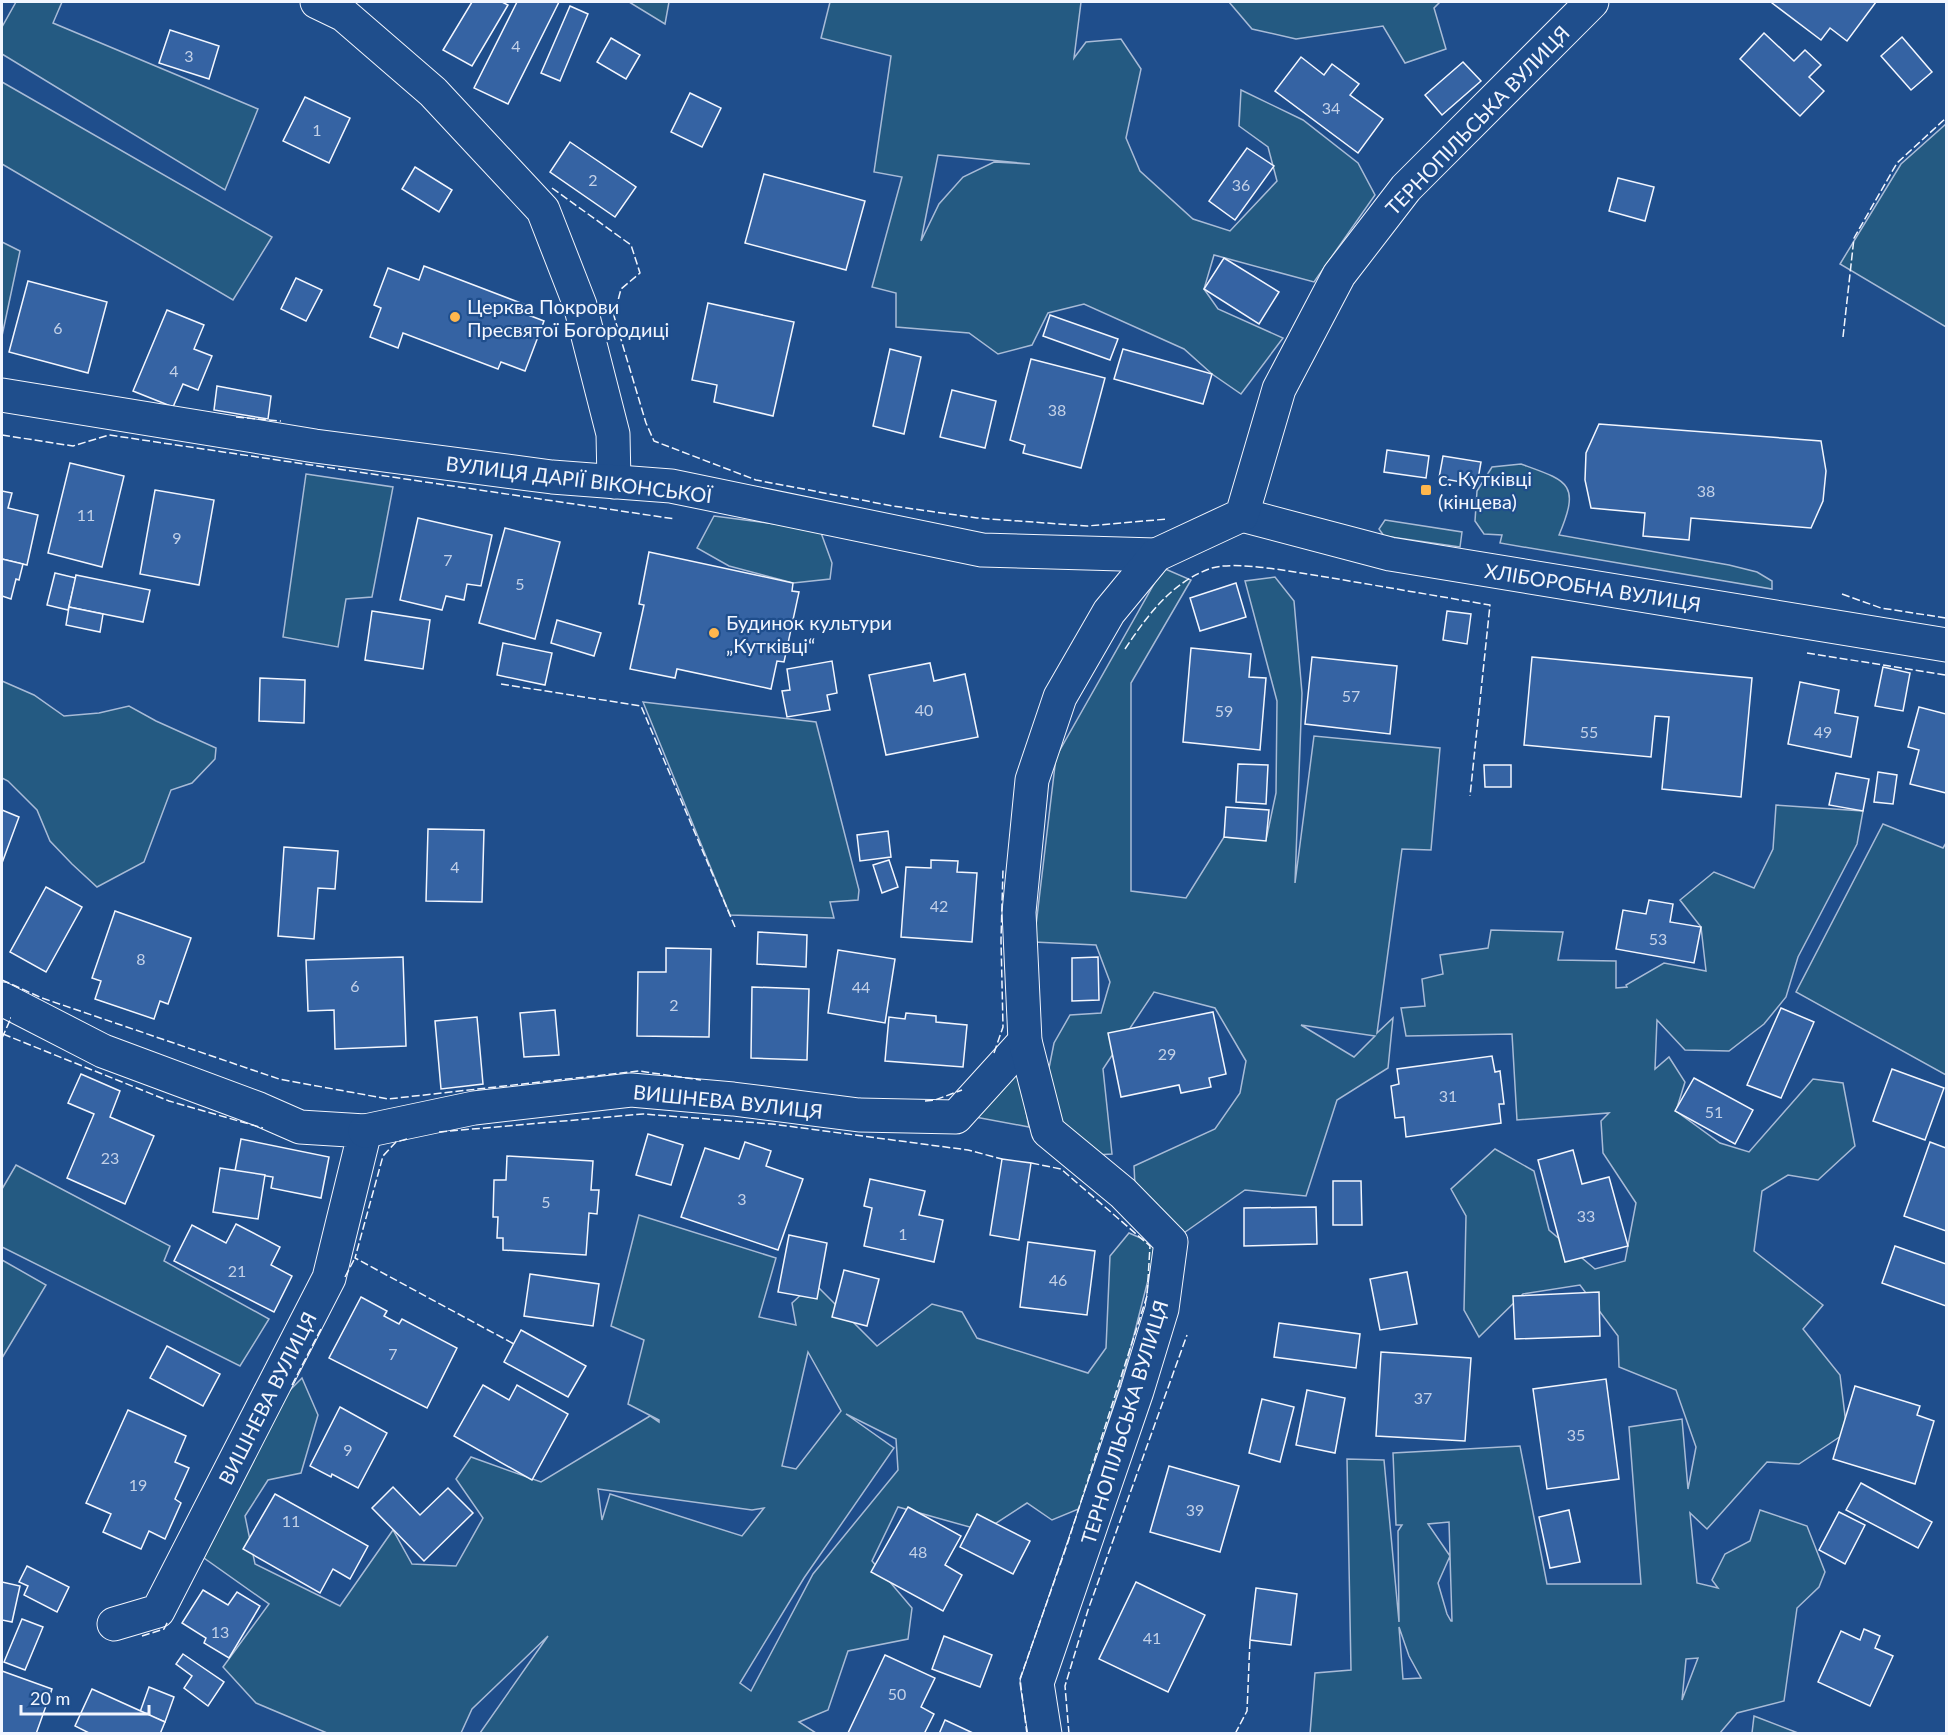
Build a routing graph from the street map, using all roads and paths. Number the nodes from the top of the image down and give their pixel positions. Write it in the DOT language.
graph roads {
  1 [pos="316,2"];
  2 [pos="1592,2"];
  3 [pos="2,395"];
  4 [pos="614,482"];
  5 [pos="1242,515"];
  6 [pos="1156,555"];
  7 [pos="1947,645"];
  8 [pos="2,999"];
  9 [pos="1025,1041"];
  10 [pos="365,1131"];
  11 [pos="114,1624"];
  12 [pos="1045,1734"];
  1 -- 4 [label="street"];
  2 -- 5 [label="street, ТЕРНОПІЛЬСЬКА ВУЛИЦЯ"];
  3 -- 4 [label="street, ВУЛИЦЯ ДАРІЇ ВІКОНСЬКОЇ"];
  4 -- 6 [label="street, ВУЛИЦЯ ДАРІЇ ВІКОНСЬКОЇ"];
  5 -- 6 [label="street, ТЕРНОПІЛЬСЬКА ВУЛИЦЯ"];
  5 -- 7 [label="street, ХЛІБОРОБНА ВУЛИЦЯ"];
  6 -- 9 [label="street, ТЕРНОПІЛЬСЬКА ВУЛИЦЯ"];
  8 -- 10 [label="street, ВИШНЕВА ВУЛИЦЯ"];
  9 -- 10 [label="street, ВИШНЕВА ВУЛИЦЯ"];
  9 -- 12 [label="street, ТЕРНОПІЛЬСЬКА ВУЛИЦЯ"];
  10 -- 11 [label="street, ВИШНЕВА ВУЛИЦЯ"];
}
